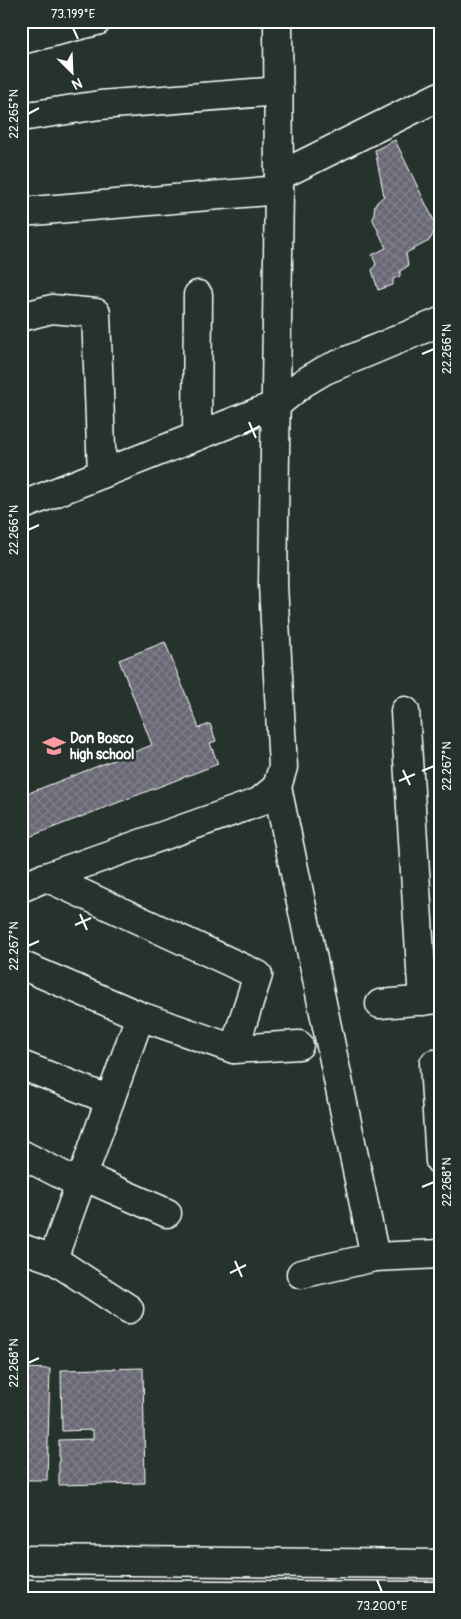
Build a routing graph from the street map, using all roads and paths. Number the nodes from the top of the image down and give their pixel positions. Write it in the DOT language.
graph roads {
  1 [pos="97,21"];
  2 [pos="278,21"];
  3 [pos="21,40"];
  4 [pos="278,90"];
  5 [pos="440,96"];
  6 [pos="21,117"];
  7 [pos="279,183"];
  8 [pos="21,212"];
  9 [pos="198,295"];
  10 [pos="21,317"];
  11 [pos="440,322"];
  12 [pos="276,405"];
  13 [pos="197,436"];
  14 [pos="102,474"];
  15 [pos="21,506"];
  16 [pos="405,711"];
  17 [pos="277,787"];
  18 [pos="46,877"];
  19 [pos="21,888"];
  20 [pos="21,965"];
  21 [pos="431,1000"];
  22 [pos="380,1004"];
  23 [pos="140,1016"];
  24 [pos="299,1044"];
  25 [pos="234,1049"];
  26 [pos="434,1064"];
  27 [pos="24,1074"];
  28 [pos="110,1100"];
  29 [pos="21,1154"];
  30 [pos="440,1161"];
  31 [pos="82,1180"];
  32 [pos="167,1213"];
  33 [pos="21,1248"];
  34 [pos="440,1254"];
  35 [pos="375,1257"];
  36 [pos="53,1259"];
  37 [pos="302,1274"];
  38 [pos="130,1309"];
  39 [pos="21,1560"];
  40 [pos="440,1564"];
  41 [pos="21,1594"];
  42 [pos="440,1596"];
  43 [pos="399,1597"];
  1 -- 3 [label="street"];
  2 -- 4 [label="street"];
  4 -- 6 [label="street"];
  4 -- 7 [label="street"];
  5 -- 7 [label="street"];
  7 -- 8 [label="street"];
  7 -- 12 [label="street"];
  9 -- 13 [label="street"];
  10 -- 14 [label="street"];
  11 -- 12 [label="street"];
  12 -- 13 [label="street"];
  12 -- 17 [label="street"];
  13 -- 14 [label="street"];
  14 -- 15 [label="street"];
  16 -- 21 [label="street"];
  17 -- 18 [label="street"];
  17 -- 35 [label="street"];
  18 -- 19 [label="street"];
  18 -- 25 [label="street"];
  20 -- 23 [label="street"];
  21 -- 22 [label="street"];
  23 -- 25 [label="street"];
  23 -- 28 [label="street"];
  24 -- 25 [label="street"];
  26 -- 30 [label="street"];
  27 -- 28 [label="street"];
  28 -- 31 [label="street"];
  29 -- 31 [label="street"];
  31 -- 32 [label="street"];
  31 -- 36 [label="street"];
  33 -- 36 [label="street"];
  34 -- 35 [label="street"];
  35 -- 37 [label="street"];
  36 -- 38 [label="street"];
  39 -- 40 [label="street"];
  41 -- 43 [label="street"];
  42 -- 43 [label="street"];
}
